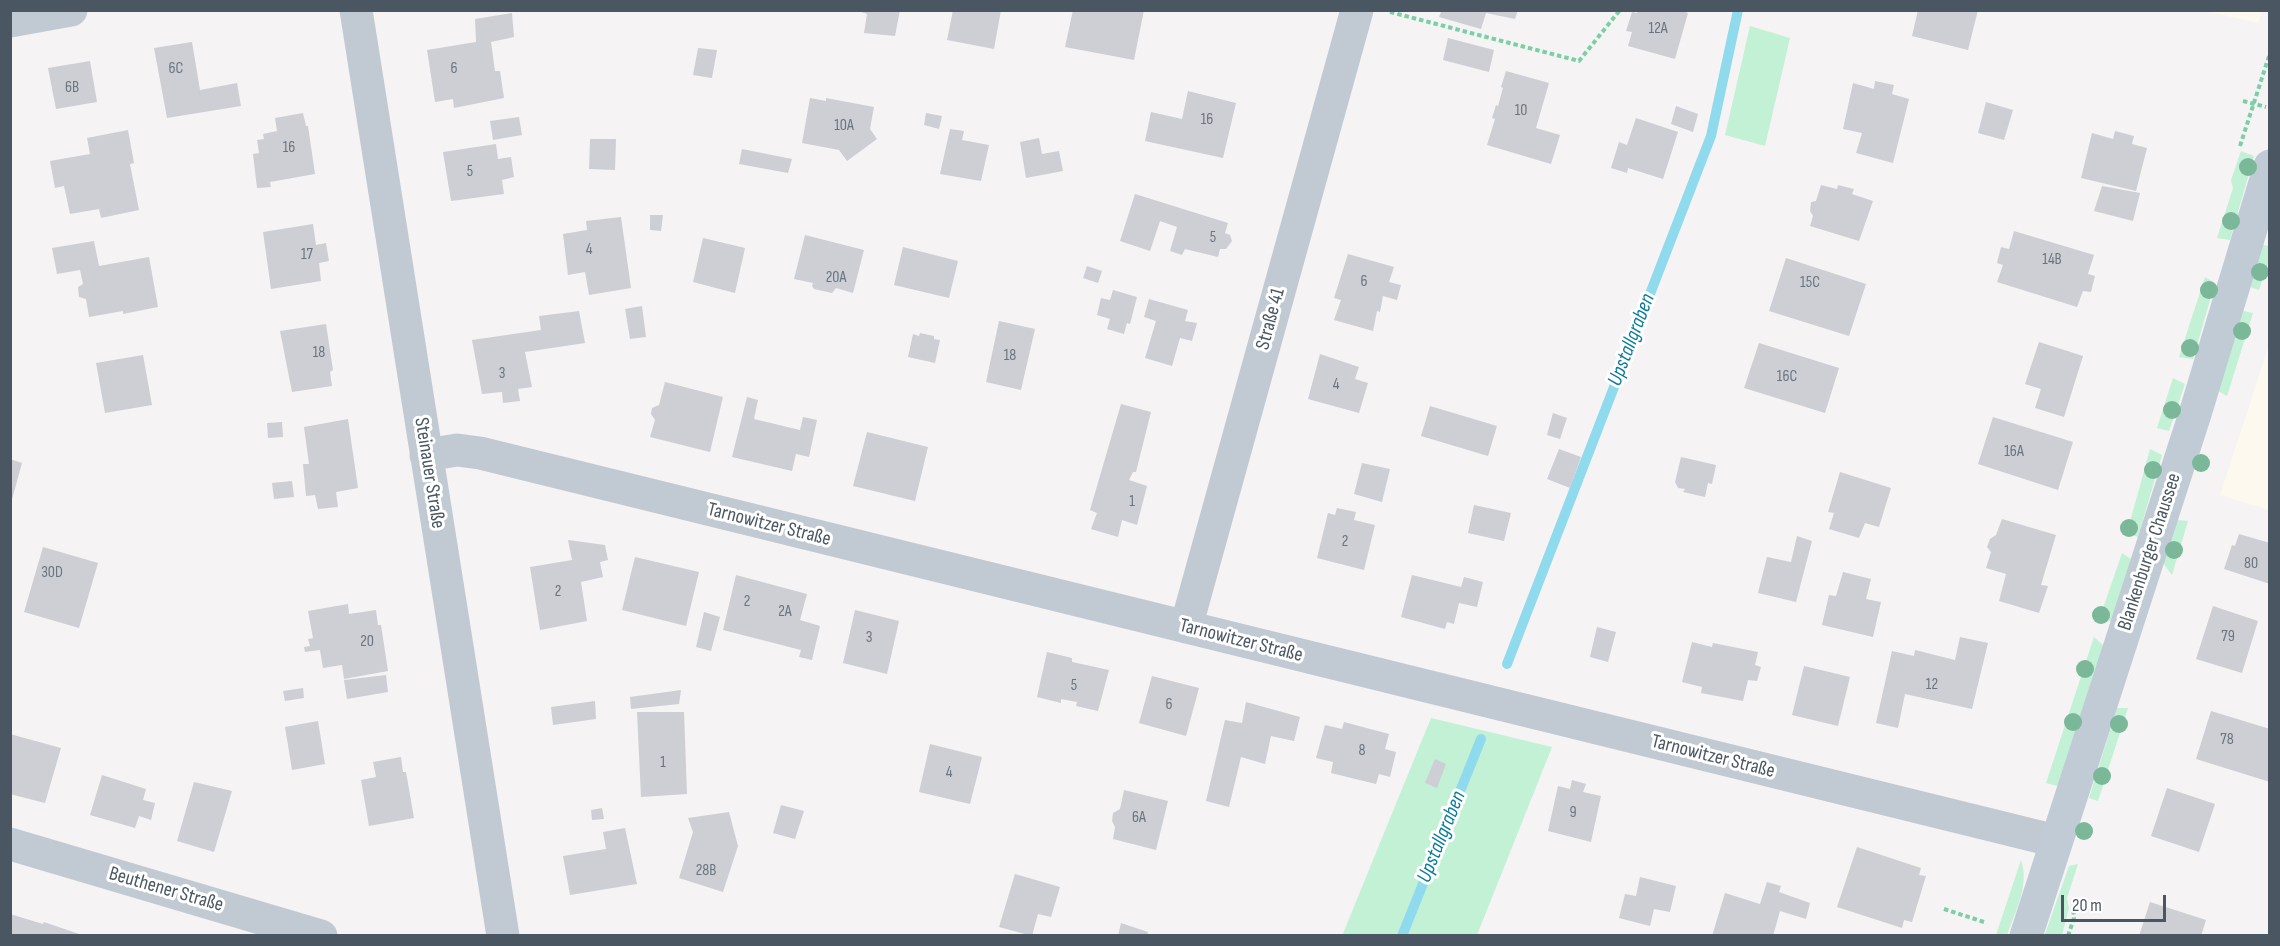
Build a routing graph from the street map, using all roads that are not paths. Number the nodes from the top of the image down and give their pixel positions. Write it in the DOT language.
graph roads {
  1 [pos="71,10"];
  2 [pos="356,10"];
  3 [pos="1357,10"];
  4 [pos="10,21"];
  5 [pos="2270,166"];
  6 [pos="426,455"];
  7 [pos="1186,627"];
  8 [pos="2056,841"];
  9 [pos="10,844"];
  10 [pos="321,936"];
  11 [pos="503,936"];
  12 [pos="2026,936"];
  1 -- 4 [label="street"];
  2 -- 6 [label="street, Steinauer Straße"];
  3 -- 7 [label="street, Straße 41"];
  5 -- 8 [label="main road, Blankenburger Chaussee"];
  6 -- 7 [label="street, Tarnowitzer Straße"];
  6 -- 11 [label="street, Steinauer Straße"];
  7 -- 8 [label="street, Tarnowitzer Straße"];
  8 -- 12 [label="main road, Blankenburger Chaussee"];
  9 -- 10 [label="street, Beuthener Straße"];
}
